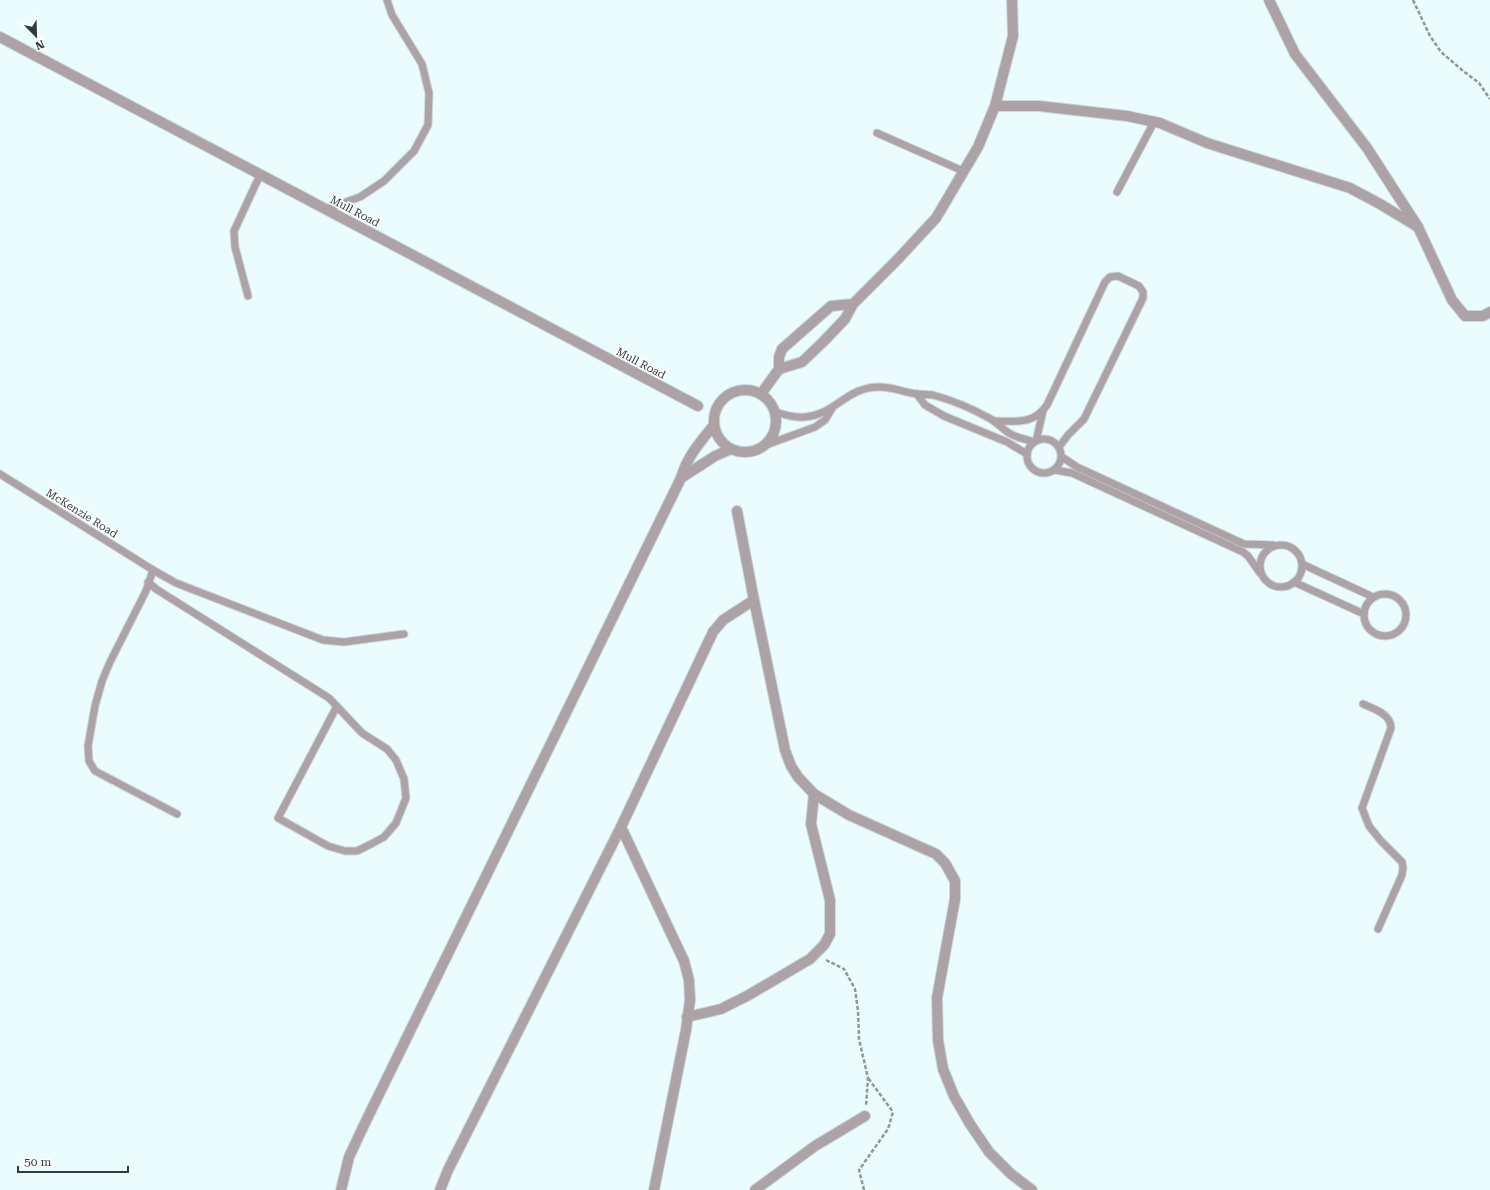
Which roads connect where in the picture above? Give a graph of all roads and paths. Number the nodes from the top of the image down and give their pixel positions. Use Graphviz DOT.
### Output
graph roads {
  1 [pos="387,0"];
  2 [pos="1012,0"];
  3 [pos="1270,0"];
  4 [pos="1413,0"];
  5 [pos="0,37"];
  6 [pos="1490,99"];
  7 [pos="995,106"];
  8 [pos="1154,122"];
  9 [pos="877,132"];
  10 [pos="963,171"];
  11 [pos="260,175"];
  12 [pos="1117,192"];
  13 [pos="326,209"];
  14 [pos="1418,227"];
  15 [pos="248,296"];
  16 [pos="853,304"];
  17 [pos="1490,312"];
  18 [pos="779,369"];
  19 [pos="761,394"];
  20 [pos="917,394"];
  21 [pos="698,406"];
  22 [pos="833,407"];
  23 [pos="1043,411"];
  24 [pos="775,412"];
  25 [pos="995,421"];
  26 [pos="714,425"];
  27 [pos="1035,442"];
  28 [pos="766,445"];
  29 [pos="1059,447"];
  30 [pos="731,449"];
  31 [pos="1027,454"];
  32 [pos="1062,457"];
  33 [pos="1054,470"];
  34 [pos="0,474"];
  35 [pos="681,478"];
  36 [pos="737,511"];
  37 [pos="1273,546"];
  38 [pos="1302,564"];
  39 [pos="153,570"];
  40 [pos="1260,573"];
  41 [pos="148,582"];
  42 [pos="1294,582"];
  43 [pos="1373,597"];
  44 [pos="754,600"];
  45 [pos="1364,614"];
  46 [pos="404,634"];
  47 [pos="1363,704"];
  48 [pos="337,706"];
  49 [pos="814,794"];
  50 [pos="177,814"];
  51 [pos="621,827"];
  52 [pos="1378,929"];
  53 [pos="815,954"];
  54 [pos="688,1017"];
  55 [pos="868,1078"];
  56 [pos="865,1116"];
  57 [pos="340,1190"];
  58 [pos="440,1190"];
  59 [pos="654,1190"];
  60 [pos="755,1190"];
  61 [pos="864,1190"];
  62 [pos="1032,1190"];
  1 -- 13 [label="lane"];
  2 -- 7 [label="street"];
  3 -- 14 [label="street"];
  4 -- 6 [label="path"];
  5 -- 11 [label="street, Mull Road"];
  7 -- 8 [label="street"];
  7 -- 10 [label="street"];
  8 -- 12 [label="lane"];
  8 -- 14 [label="street"];
  9 -- 10 [label="lane"];
  10 -- 16 [label="street"];
  11 -- 13 [label="street, Mull Road"];
  11 -- 15 [label="lane"];
  13 -- 21 [label="street, Mull Road"];
  14 -- 17 [label="street"];
  16 -- 18 [label="street"];
  16 -- 18 [label="street"];
  18 -- 19 [label="street"];
  19 -- 24 [label="street"];
  19 -- 26 [label="street"];
  20 -- 22 [label="lane"];
  20 -- 25 [label="lane"];
  20 -- 31 [label="lane"];
  22 -- 24 [label="lane"];
  22 -- 28 [label="lane"];
  23 -- 25 [label="lane"];
  23 -- 27 [label="lane"];
  23 -- 29 [label="lane"];
  24 -- 28 [label="street"];
  25 -- 27 [label="lane"];
  26 -- 30 [label="street"];
  26 -- 35 [label="street"];
  27 -- 29 [label="lane"];
  27 -- 31 [label="lane"];
  28 -- 30 [label="street"];
  29 -- 32 [label="lane"];
  30 -- 35 [label="street"];
  31 -- 33 [label="lane"];
  32 -- 33 [label="lane"];
  32 -- 37 [label="lane"];
  33 -- 40 [label="lane"];
  34 -- 39 [label="lane, McKenzie Road"];
  35 -- 57 [label="street"];
  36 -- 44 [label="street"];
  37 -- 38 [label="lane"];
  37 -- 40 [label="lane"];
  38 -- 42 [label="lane"];
  38 -- 43 [label="lane"];
  39 -- 41 [label="lane"];
  39 -- 46 [label="lane, McKenzie Road"];
  40 -- 42 [label="lane"];
  41 -- 48 [label="lane"];
  41 -- 50 [label="lane"];
  42 -- 45 [label="lane"];
  43 -- 45 [label="lane"];
  43 -- 45 [label="lane"];
  44 -- 49 [label="street"];
  44 -- 51 [label="street"];
  47 -- 52 [label="lane"];
  48 -- 48 [label="lane"];
  49 -- 53 [label="street"];
  49 -- 62 [label="street"];
  51 -- 54 [label="street"];
  51 -- 58 [label="street"];
  53 -- 54 [label="street"];
  53 -- 55 [label="path"];
  54 -- 59 [label="street"];
  55 -- 56 [label="path"];
  55 -- 61 [label="path"];
  56 -- 60 [label="street"];
}
